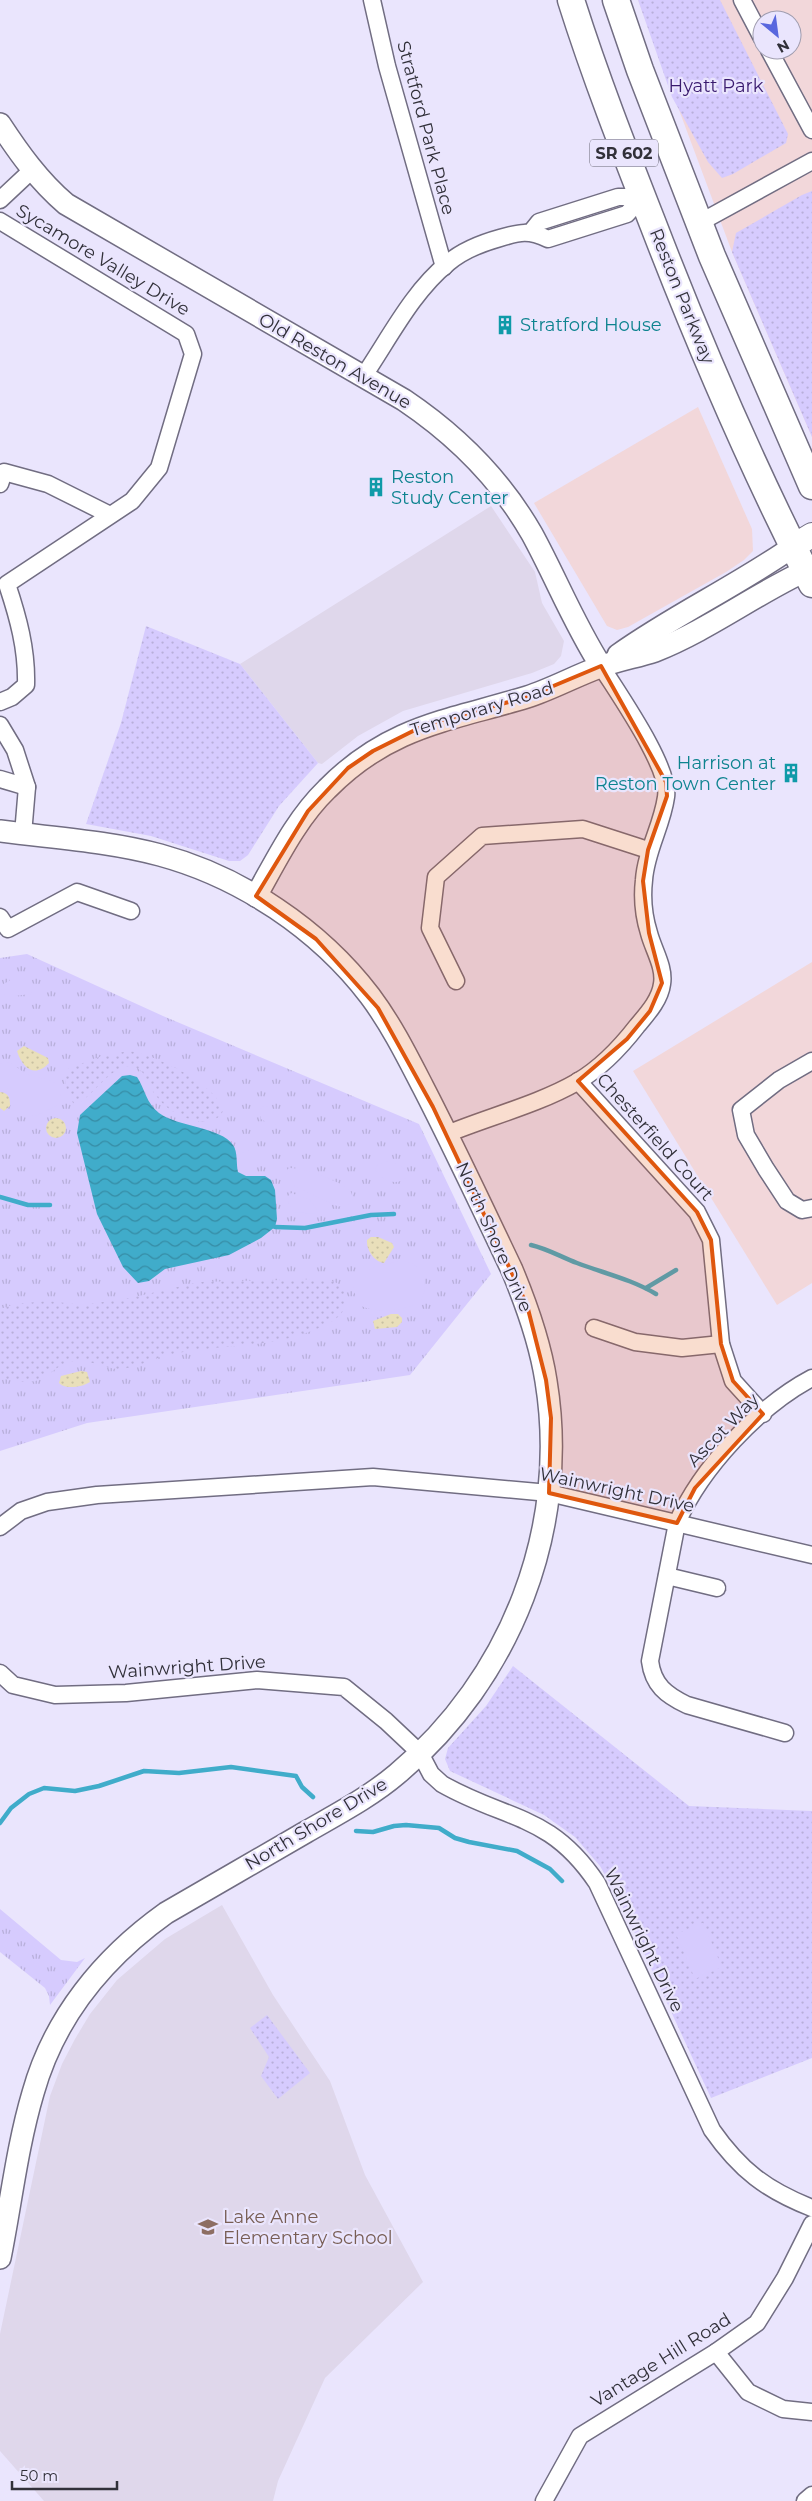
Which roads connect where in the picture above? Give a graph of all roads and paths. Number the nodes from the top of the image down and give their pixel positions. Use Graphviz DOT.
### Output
graph roads {
  1 [pos="372,0"];
  2 [pos="571,0"];
  3 [pos="616,0"];
  4 [pos="742,0"];
  5 [pos="752,19"];
  6 [pos="774,60"];
  7 [pos="0,124"];
  8 [pos="812,130"];
  9 [pos="812,161"];
  10 [pos="32,170"];
  11 [pos="642,197"];
  12 [pos="0,200"];
  13 [pos="0,221"];
  14 [pos="699,223"];
  15 [pos="444,266"];
  16 [pos="363,377"];
  17 [pos="0,484"];
  18 [pos="812,486"];
  19 [pos="110,514"];
  20 [pos="803,541"];
  21 [pos="810,574"];
  22 [pos="2,583"];
  23 [pos="601,666"];
  24 [pos="0,702"];
  25 [pos="0,725"];
  26 [pos="0,779"];
  27 [pos="27,787"];
  28 [pos="0,831"];
  29 [pos="23,834"];
  30 [pos="648,850"];
  31 [pos="256,896"];
  32 [pos="131,911"];
  33 [pos="0,917"];
  34 [pos="456,981"];
  35 [pos="812,1061"];
  36 [pos="578,1081"];
  37 [pos="447,1134"];
  38 [pos="812,1208"];
  39 [pos="594,1328"];
  40 [pos="721,1344"];
  41 [pos="812,1378"];
  42 [pos="763,1414"];
  43 [pos="549,1493"];
  44 [pos="677,1523"];
  45 [pos="0,1527"];
  46 [pos="812,1554"];
  47 [pos="667,1576"];
  48 [pos="717,1588"];
  49 [pos="0,1672"];
  50 [pos="784,1732"];
  51 [pos="420,1753"];
  52 [pos="812,2208"];
  53 [pos="812,2224"];
  54 [pos="0,2258"];
  55 [pos="716,2352"];
  56 [pos="812,2412"];
  57 [pos="812,2495"];
  58 [pos="544,2501"];
  59 [pos="805,2501"];
  1 -- 15 [label="street, Stratford Park Place"];
  2 -- 11 [label="main road, Reston Parkway / SR 602"];
  3 -- 14 [label="main road, SR 602"];
  4 -- 5 [label="street"];
  6 -- 8 [label="street"];
  7 -- 10 [label="street, Old Reston Avenue"];
  9 -- 14 [label="street"];
  10 -- 12 [label="street, Sycamore Valley Drive"];
  10 -- 16 [label="street, Old Reston Avenue"];
  11 -- 15 [label="street"];
  11 -- 20 [label="main road, Reston Parkway / SR 602"];
  13 -- 19 [label="street, Sycamore Valley Drive"];
  14 -- 18 [label="main road, SR 602"];
  15 -- 16 [label="street"];
  16 -- 23 [label="street, Old Reston Avenue"];
  17 -- 19 [label="street"];
  19 -- 22 [label="street, Sycamore Valley Drive"];
  20 -- 21 [label="main road, Reston Parkway / SR 602"];
  20 -- 23 [label="street, Temporary Road"];
  21 -- 23 [label="street, Temporary Road"];
  22 -- 24 [label="street, Sycamore Valley Drive"];
  23 -- 30 [label="street"];
  23 -- 31 [label="street, Temporary Road"];
  25 -- 27 [label="street"];
  26 -- 27 [label="street"];
  27 -- 29 [label="street"];
  28 -- 29 [label="street, North Shore Drive"];
  29 -- 31 [label="street, North Shore Drive"];
  30 -- 34 [label="street"];
  30 -- 36 [label="street"];
  31 -- 37 [label="street, North Shore Drive"];
  32 -- 33 [label="street"];
  35 -- 38 [label="street"];
  36 -- 37 [label="street"];
  36 -- 40 [label="street, Chesterfield Court"];
  37 -- 43 [label="street, North Shore Drive"];
  39 -- 40 [label="street"];
  40 -- 42 [label="street, Chesterfield Court"];
  41 -- 42 [label="street, Ascot Way"];
  42 -- 44 [label="street, Ascot Way"];
  43 -- 44 [label="street, Wainwright Drive"];
  43 -- 45 [label="street, Wainwright Drive"];
  43 -- 51 [label="street, North Shore Drive"];
  44 -- 46 [label="street, Wainwright Drive"];
  44 -- 47 [label="street, Ascot Way"];
  47 -- 48 [label="street"];
  47 -- 50 [label="street, Ascot Way"];
  49 -- 51 [label="street, Wainwright Drive"];
  51 -- 52 [label="street, Wainwright Drive"];
  51 -- 54 [label="street, North Shore Drive"];
  53 -- 55 [label="street, Vantage Hill Road"];
  55 -- 56 [label="street"];
  55 -- 58 [label="street, Vantage Hill Road"];
  57 -- 59 [label="street"];
}
